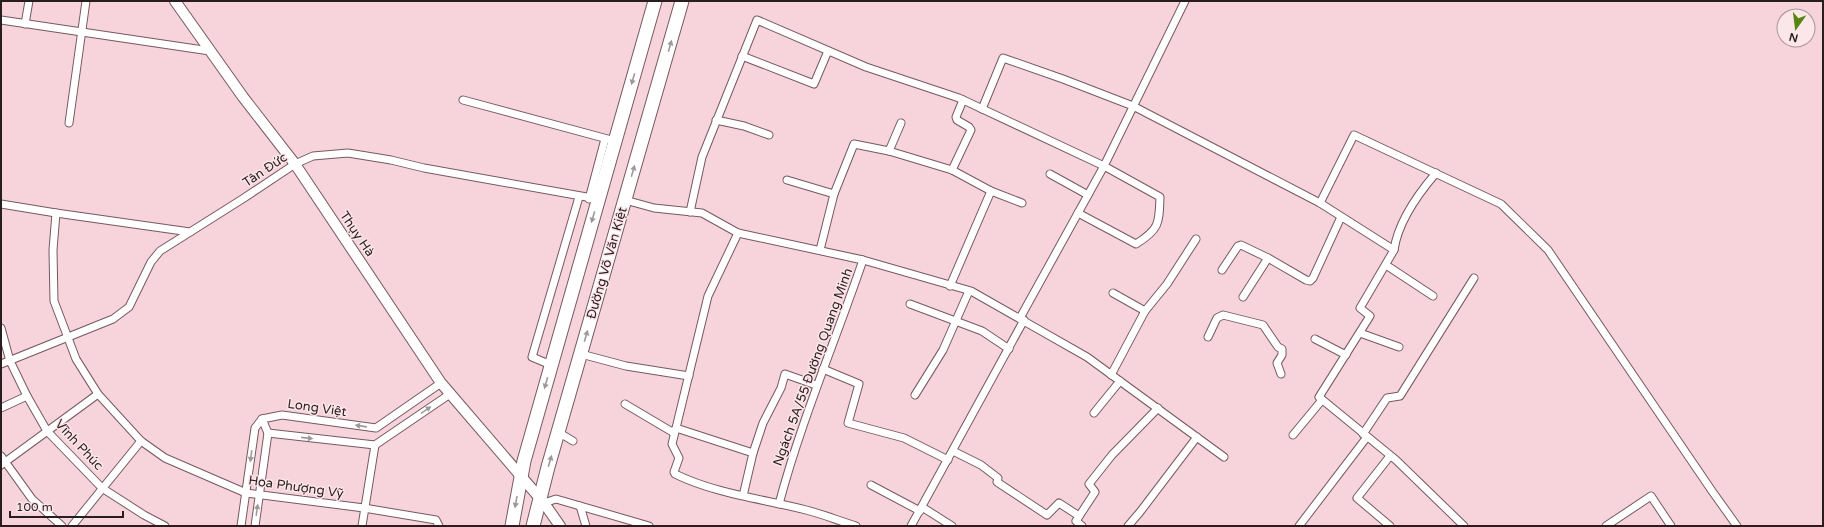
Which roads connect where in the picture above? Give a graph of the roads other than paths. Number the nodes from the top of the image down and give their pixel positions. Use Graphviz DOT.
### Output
graph roads {
  1 [pos="29,1"];
  2 [pos="86,1"];
  3 [pos="175,1"];
  4 [pos="655,1"];
  5 [pos="682,1"];
  6 [pos="1185,1"];
  7 [pos="1,20"];
  8 [pos="26,24"];
  9 [pos="82,32"];
  10 [pos="210,51"];
  11 [pos="828,51"];
  12 [pos="742,56"];
  13 [pos="463,100"];
  14 [pos="963,100"];
  15 [pos="1134,106"];
  16 [pos="982,109"];
  17 [pos="716,120"];
  18 [pos="69,123"];
  19 [pos="901,123"];
  20 [pos="769,135"];
  21 [pos="610,140"];
  22 [pos="889,151"];
  23 [pos="295,164"];
  24 [pos="1104,166"];
  25 [pos="952,170"];
  26 [pos="1436,173"];
  27 [pos="1050,174"];
  28 [pos="787,180"];
  29 [pos="991,191"];
  30 [pos="834,194"];
  31 [pos="1088,195"];
  32 [pos="579,197"];
  33 [pos="593,199"];
  34 [pos="625,200"];
  35 [pos="1022,203"];
  36 [pos="1320,203"];
  37 [pos="1,204"];
  38 [pos="690,212"];
  39 [pos="56,213"];
  40 [pos="1078,213"];
  41 [pos="1340,217"];
  42 [pos="190,232"];
  43 [pos="738,233"];
  44 [pos="1196,239"];
  45 [pos="820,250"];
  46 [pos="1394,250"];
  47 [pos="1268,258"];
  48 [pos="863,260"];
  49 [pos="1386,265"];
  50 [pos="1222,270"];
  51 [pos="1474,278"];
  52 [pos="950,286"];
  53 [pos="969,291"];
  54 [pos="1113,293"];
  55 [pos="1433,296"];
  56 [pos="1243,297"];
  57 [pos="910,304"];
  58 [pos="1144,311"];
  59 [pos="1022,319"];
  60 [pos="957,321"];
  61 [pos="1,328"];
  62 [pos="1360,333"];
  63 [pos="1208,337"];
  64 [pos="68,338"];
  65 [pos="1315,339"];
  66 [pos="1399,347"];
  67 [pos="1009,349"];
  68 [pos="581,354"];
  69 [pos="1346,355"];
  70 [pos="10,361"];
  71 [pos="1,364"];
  72 [pos="551,365"];
  73 [pos="823,369"];
  74 [pos="1281,374"];
  75 [pos="1111,375"];
  76 [pos="689,376"];
  77 [pos="1120,381"];
  78 [pos="441,383"];
  79 [pos="816,386"];
  80 [pos="98,394"];
  81 [pos="450,394"];
  82 [pos="915,394"];
  83 [pos="27,396"];
  84 [pos="1322,400"];
  85 [pos="625,404"];
  86 [pos="1,408"];
  87 [pos="1158,408"];
  88 [pos="1094,413"];
  89 [pos="262,419"];
  90 [pos="47,431"];
  91 [pos="675,431"];
  92 [pos="558,432"];
  93 [pos="268,433"];
  94 [pos="1293,435"];
  95 [pos="1365,436"];
  96 [pos="1198,437"];
  97 [pos="141,441"];
  98 [pos="573,441"];
  99 [pos="375,445"];
  100 [pos="953,451"];
  101 [pos="753,453"];
  102 [pos="1390,456"];
  103 [pos="1224,457"];
  104 [pos="948,460"];
  105 [pos="2,461"];
  106 [pos="521,478"];
  107 [pos="871,485"];
  108 [pos="102,488"];
  109 [pos="246,493"];
  110 [pos="259,495"];
  111 [pos="743,496"];
  112 [pos="542,501"];
  113 [pos="779,504"];
  114 [pos="580,506"];
  115 [pos="364,508"];
  116 [pos="921,509"];
  117 [pos="1079,516"];
  118 [pos="1080,525"];
  119 [pos="1608,525"];
  120 [pos="62,526"];
  121 [pos="72,526"];
  122 [pos="165,526"];
  123 [pos="241,526"];
  124 [pos="254,526"];
  125 [pos="362,526"];
  126 [pos="439,526"];
  127 [pos="512,526"];
  128 [pos="533,526"];
  129 [pos="560,526"];
  130 [pos="586,526"];
  131 [pos="649,526"];
  132 [pos="856,526"];
  133 [pos="911,526"];
  134 [pos="952,526"];
  135 [pos="1128,526"];
  136 [pos="1299,526"];
  137 [pos="1390,526"];
  138 [pos="1464,526"];
  139 [pos="1671,526"];
  140 [pos="1737,526"];
  1 -- 8 [label="street"];
  2 -- 9 [label="street"];
  3 -- 10 [label="street, Thụy Hà"];
  4 -- 21 [label="highway, Đường Võ Văn Kiệt, one-way"];
  34 -- 5 [label="highway, Đường Võ Văn Kiệt, one-way"];
  6 -- 15 [label="street"];
  7 -- 8 [label="street"];
  8 -- 9 [label="street"];
  9 -- 10 [label="street"];
  9 -- 18 [label="street"];
  10 -- 23 [label="street, Thụy Hà"];
  11 -- 12 [label="street"];
  11 -- 12 [label="street"];
  11 -- 14 [label="street"];
  12 -- 17 [label="street"];
  13 -- 21 [label="street"];
  14 -- 16 [label="street"];
  14 -- 25 [label="street"];
  15 -- 16 [label="street"];
  15 -- 24 [label="street"];
  15 -- 36 [label="street"];
  16 -- 24 [label="street"];
  17 -- 20 [label="street"];
  17 -- 38 [label="street"];
  19 -- 22 [label="street"];
  21 -- 33 [label="highway, Đường Võ Văn Kiệt"];
  22 -- 25 [label="street"];
  22 -- 30 [label="street"];
  23 -- 32 [label="street, Tân Đức"];
  23 -- 42 [label="street, Tân Đức"];
  23 -- 78 [label="street, Thụy Hà"];
  24 -- 31 [label="street"];
  24 -- 40 [label="street"];
  25 -- 29 [label="street"];
  26 -- 36 [label="street"];
  26 -- 46 [label="street"];
  26 -- 140 [label="street"];
  27 -- 31 [label="street"];
  28 -- 30 [label="street"];
  29 -- 35 [label="street"];
  29 -- 52 [label="street"];
  30 -- 45 [label="street"];
  31 -- 40 [label="street"];
  32 -- 33 [label="street, Tân Đức"];
  32 -- 72 [label="street"];
  33 -- 72 [label="highway, Đường Võ Văn Kiệt, one-way"];
  34 -- 38 [label="street"];
  68 -- 34 [label="highway, Đường Võ Văn Kiệt, one-way"];
  36 -- 41 [label="street"];
  37 -- 39 [label="street"];
  38 -- 43 [label="street"];
  39 -- 42 [label="street"];
  39 -- 64 [label="street, Hoa Phượng Vỹ"];
  40 -- 59 [label="street"];
  41 -- 46 [label="street"];
  41 -- 47 [label="street"];
  42 -- 64 [label="street, Tân Đức"];
  43 -- 45 [label="street"];
  43 -- 76 [label="street"];
  44 -- 58 [label="street"];
  45 -- 48 [label="street"];
  46 -- 49 [label="street"];
  47 -- 50 [label="street"];
  47 -- 56 [label="street"];
  48 -- 52 [label="street"];
  48 -- 73 [label="street, Ngách 5A/55 Đường Quang Minh"];
  49 -- 55 [label="street"];
  49 -- 62 [label="street"];
  51 -- 95 [label="street"];
  52 -- 53 [label="street"];
  53 -- 59 [label="street"];
  53 -- 60 [label="street"];
  54 -- 58 [label="street"];
  57 -- 60 [label="street"];
  58 -- 75 [label="street"];
  59 -- 67 [label="street"];
  59 -- 75 [label="street"];
  60 -- 67 [label="street"];
  60 -- 82 [label="street"];
  61 -- 70 [label="street, Vĩnh Phúc"];
  62 -- 66 [label="street"];
  62 -- 69 [label="street"];
  63 -- 74 [label="street"];
  64 -- 70 [label="street, Tân Đức"];
  64 -- 80 [label="street, Hoa Phượng Vỹ"];
  65 -- 69 [label="street"];
  67 -- 100 [label="street"];
  68 -- 76 [label="street"];
  68 -- 92 [label="highway, Đường Võ Văn Kiệt"];
  69 -- 84 [label="street"];
  70 -- 71 [label="street, Tân Đức"];
  70 -- 83 [label="street, Vĩnh Phúc"];
  72 -- 106 [label="highway, Đường Võ Văn Kiệt, one-way"];
  73 -- 79 [label="street, Ngách 5A/55 Đường Quang Minh"];
  73 -- 104 [label="street"];
  75 -- 77 [label="street"];
  76 -- 91 [label="street"];
  77 -- 87 [label="street"];
  77 -- 88 [label="street"];
  78 -- 81 [label="street, Thụy Hà"];
  78 -- 89 [label="street, Long Việt, one-way"];
  79 -- 101 [label="street"];
  79 -- 113 [label="street, Ngách 5A/55 Đường Quang Minh"];
  80 -- 90 [label="street"];
  80 -- 97 [label="street, Hoa Phượng Vỹ"];
  99 -- 81 [label="street, one-way"];
  81 -- 106 [label="street, Thụy Hà"];
  83 -- 86 [label="street"];
  83 -- 90 [label="street, Vĩnh Phúc"];
  84 -- 94 [label="street"];
  84 -- 95 [label="street"];
  85 -- 91 [label="street"];
  87 -- 96 [label="street"];
  87 -- 117 [label="street"];
  89 -- 93 [label="street"];
  89 -- 109 [label="street, one-way"];
  90 -- 105 [label="street"];
  90 -- 108 [label="street, Vĩnh Phúc"];
  91 -- 101 [label="street"];
  91 -- 111 [label="street"];
  92 -- 98 [label="street"];
  112 -- 92 [label="highway, Đường Võ Văn Kiệt, one-way"];
  93 -- 99 [label="street, one-way"];
  93 -- 110 [label="street"];
  95 -- 102 [label="street"];
  95 -- 136 [label="street"];
  96 -- 103 [label="street"];
  96 -- 135 [label="street"];
  97 -- 108 [label="street"];
  97 -- 109 [label="street, Hoa Phượng Vỹ"];
  99 -- 115 [label="street"];
  100 -- 104 [label="street"];
  100 -- 117 [label="street"];
  101 -- 111 [label="street"];
  102 -- 137 [label="street"];
  102 -- 138 [label="street"];
  104 -- 116 [label="street"];
  105 -- 120 [label="street"];
  106 -- 112 [label="street, Thụy Hà"];
  106 -- 127 [label="highway, Đường Võ Văn Kiệt, one-way"];
  107 -- 116 [label="street"];
  108 -- 121 [label="street"];
  108 -- 122 [label="street, Vĩnh Phúc"];
  109 -- 110 [label="street, Hoa Phượng Vỹ"];
  109 -- 123 [label="street"];
  110 -- 115 [label="street, Hoa Phượng Vỹ"];
  124 -- 110 [label="street, one-way"];
  111 -- 113 [label="street"];
  112 -- 114 [label="street"];
  112 -- 128 [label="highway, Đường Võ Văn Kiệt"];
  112 -- 129 [label="street, Thụy Hà"];
  113 -- 132 [label="street"];
  114 -- 130 [label="street"];
  114 -- 131 [label="street"];
  115 -- 125 [label="street"];
  115 -- 126 [label="street, Hoa Phượng Vỹ"];
  116 -- 133 [label="street"];
  116 -- 134 [label="street"];
  117 -- 118 [label="street"];
  119 -- 139 [label="street"];
}
